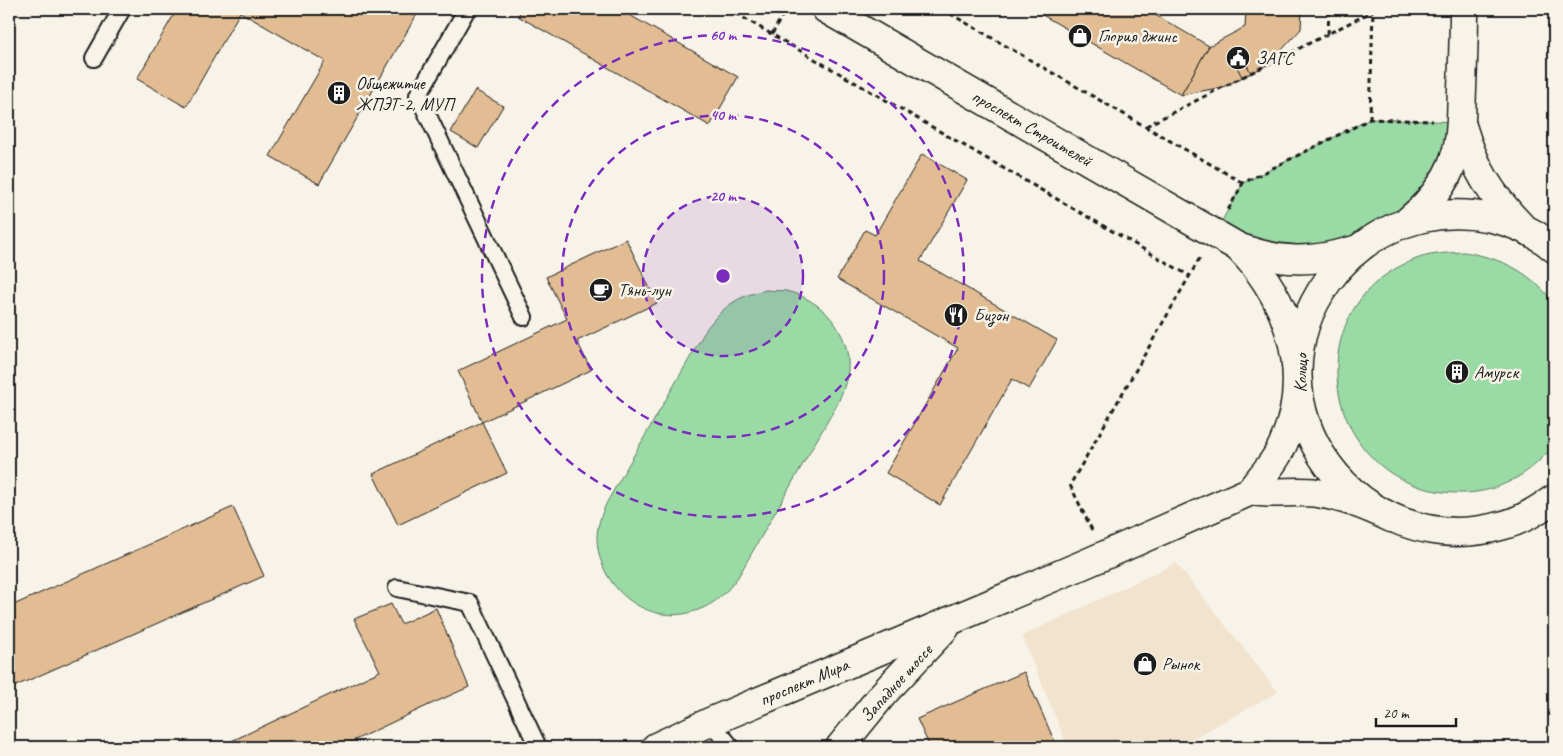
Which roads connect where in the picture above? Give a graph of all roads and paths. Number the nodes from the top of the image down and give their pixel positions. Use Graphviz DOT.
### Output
graph roads {
  1 [pos="122,9"];
  2 [pos="467,9"];
  3 [pos="728,9"];
  4 [pos="786,9"];
  5 [pos="942,9"];
  6 [pos="1329,9"];
  7 [pos="1464,9"];
  8 [pos="1373,10"];
  9 [pos="836,11"];
  10 [pos="772,34"];
  11 [pos="1328,34"];
  12 [pos="94,58"];
  13 [pos="1370,119"];
  14 [pos="1461,122"];
  15 [pos="1146,126"];
  16 [pos="1408,221"];
  17 [pos="1523,228"];
  18 [pos="1238,247"];
  19 [pos="1554,248"];
  20 [pos="1357,249"];
  21 [pos="524,317"];
  22 [pos="1298,378"];
  23 [pos="1070,485"];
  24 [pos="1251,491"];
  25 [pos="1554,499"];
  26 [pos="1391,518"];
  27 [pos="397,588"];
  28 [pos="953,620"];
  29 [pos="710,722"];
  30 [pos="538,747"];
  31 [pos="656,747"];
  32 [pos="731,747"];
  33 [pos="840,747"];
  1 -- 12 [label="lane"];
  2 -- 21 [label="lane"];
  3 -- 10 [label="path"];
  4 -- 10 [label="path"];
  5 -- 15 [label="path"];
  6 -- 11 [label="path"];
  7 -- 14 [label="main road"];
  8 -- 11 [label="path"];
  8 -- 13 [label="path"];
  9 -- 18 [label="main road, проспект Строителей"];
  10 -- 23 [label="path"];
  11 -- 15 [label="path"];
  13 -- 14 [label="path"];
  13 -- 15 [label="path"];
  14 -- 16 [label="main road"];
  14 -- 17 [label="main road"];
  16 -- 17 [label="main road, Кольцо"];
  16 -- 20 [label="main road, Кольцо"];
  17 -- 19 [label="main road, Кольцо"];
  18 -- 20 [label="main road"];
  18 -- 22 [label="main road"];
  20 -- 22 [label="main road, Кольцо"];
  22 -- 24 [label="main road"];
  22 -- 26 [label="main road, Кольцо"];
  24 -- 26 [label="main road"];
  24 -- 28 [label="main road, проспект Мира"];
  25 -- 26 [label="main road, Кольцо"];
  27 -- 30 [label="lane"];
  28 -- 29 [label="main road, проспект Мира"];
  28 -- 33 [label="main road, Западное шоссе"];
  29 -- 31 [label="main road, проспект Мира"];
  29 -- 32 [label="lane"];
}
